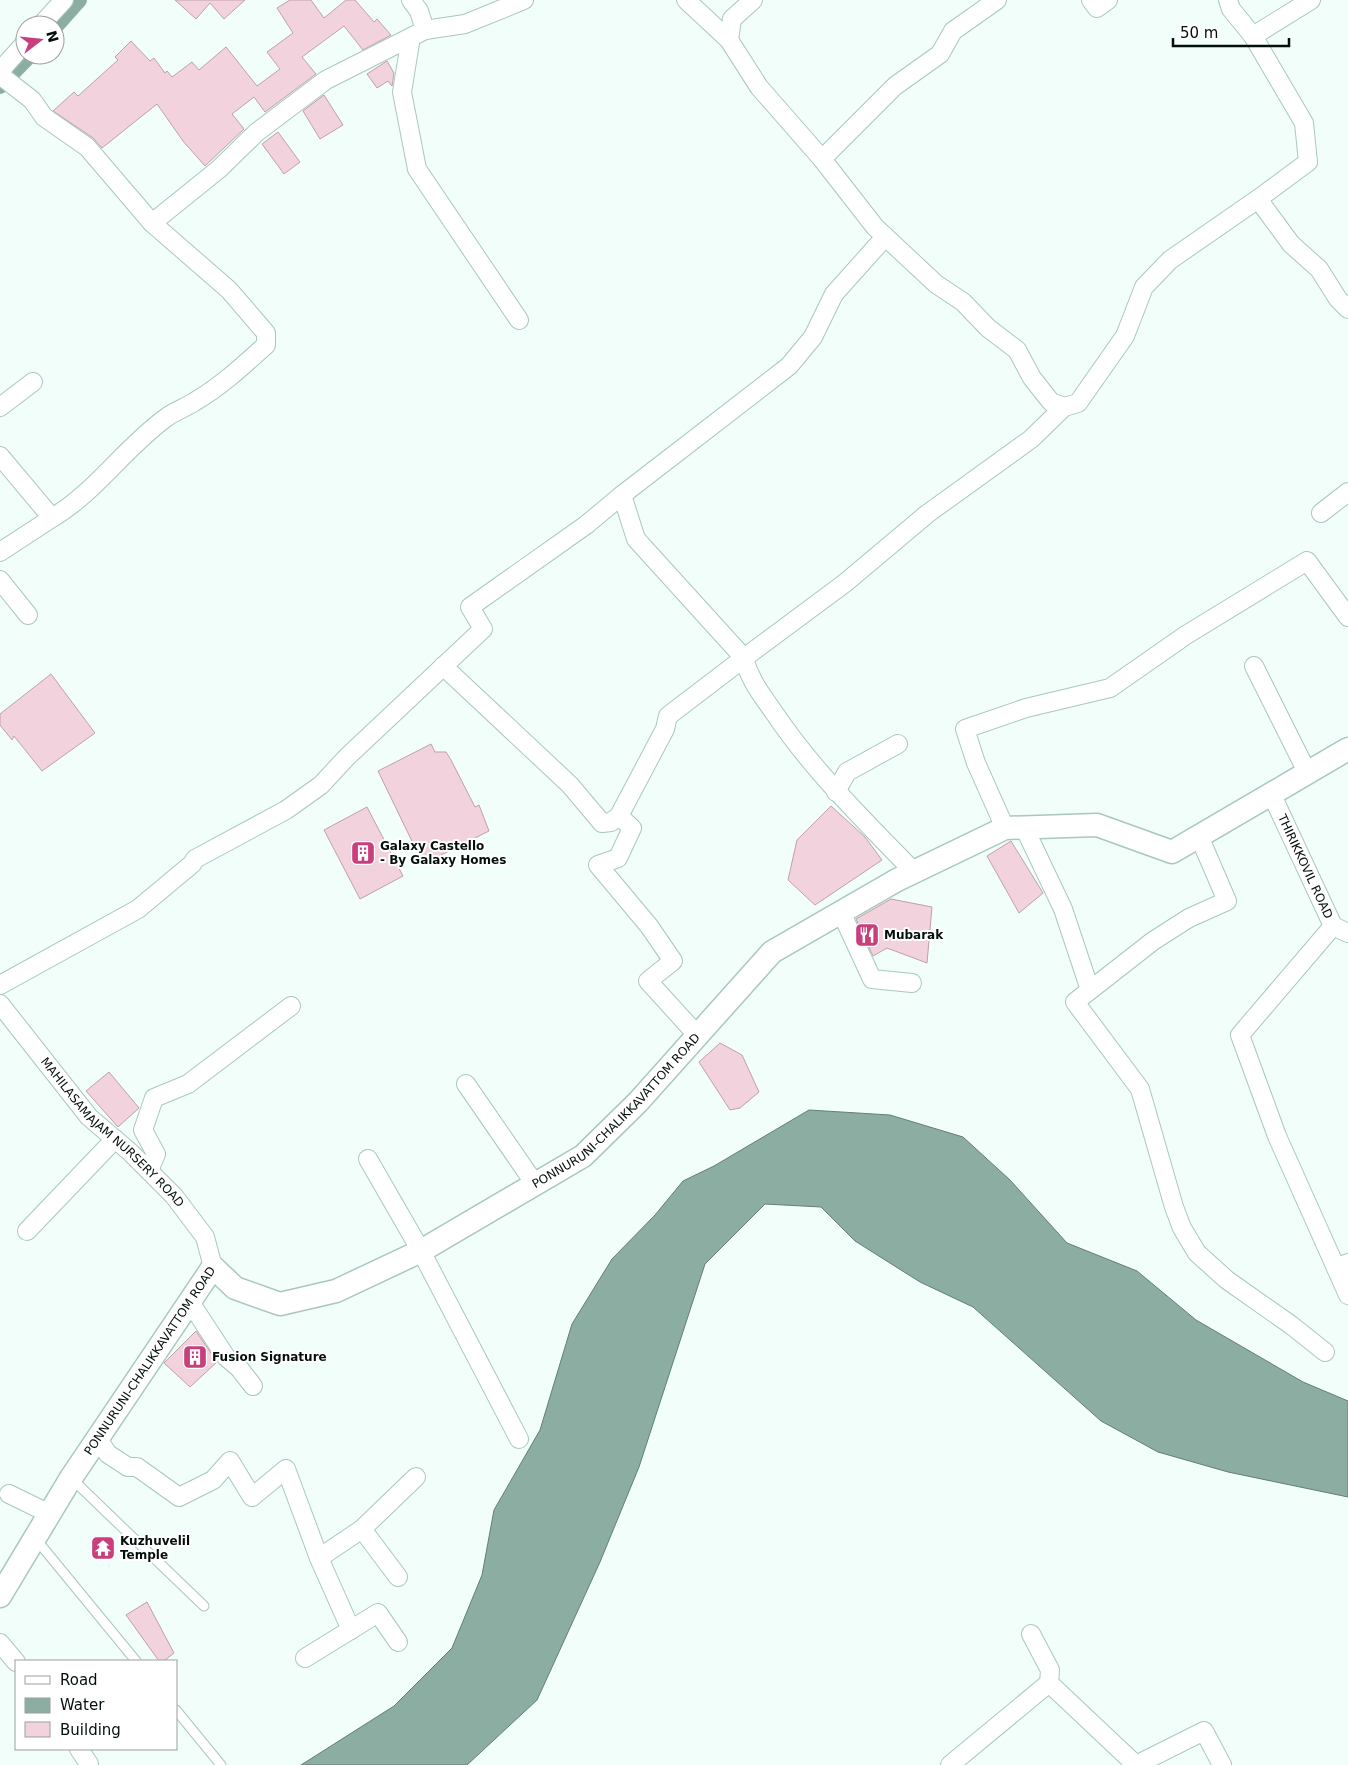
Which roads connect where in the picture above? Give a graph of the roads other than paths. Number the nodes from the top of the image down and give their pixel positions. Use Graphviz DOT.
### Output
graph roads {
  1 [pos="64,0"];
  2 [pos="411,0"];
  3 [pos="524,0"];
  4 [pos="686,0"];
  5 [pos="753,0"];
  6 [pos="996,0"];
  7 [pos="1091,0"];
  8 [pos="1108,0"];
  9 [pos="1228,0"];
  10 [pos="1311,0"];
  11 [pos="50,15"];
  12 [pos="418,33"];
  13 [pos="1253,36"];
  14 [pos="729,40"];
  15 [pos="15,54"];
  16 [pos="0,71"];
  17 [pos="0,76"];
  18 [pos="822,159"];
  19 [pos="1258,199"];
  20 [pos="152,223"];
  21 [pos="885,237"];
  22 [pos="1348,308"];
  23 [pos="519,320"];
  24 [pos="33,382"];
  25 [pos="0,407"];
  26 [pos="1064,407"];
  27 [pos="0,456"];
  28 [pos="1348,492"];
  29 [pos="622,495"];
  30 [pos="1321,513"];
  31 [pos="52,518"];
  32 [pos="0,552"];
  33 [pos="0,580"];
  34 [pos="28,615"];
  35 [pos="1348,617"];
  36 [pos="744,658"];
  37 [pos="444,666"];
  38 [pos="1254,666"];
  39 [pos="898,744"];
  40 [pos="1348,749"];
  41 [pos="1307,772"];
  42 [pos="836,792"];
  43 [pos="1271,793"];
  44 [pos="619,816"];
  45 [pos="1015,827"];
  46 [pos="1199,836"];
  47 [pos="914,872"];
  48 [pos="841,912"];
  49 [pos="1340,930"];
  50 [pos="912,983"];
  51 [pos="0,985"];
  52 [pos="1090,990"];
  53 [pos="0,1004"];
  54 [pos="291,1006"];
  55 [pos="698,1036"];
  56 [pos="466,1084"];
  57 [pos="115,1139"];
  58 [pos="368,1159"];
  59 [pos="149,1171"];
  60 [pos="535,1184"];
  61 [pos="27,1231"];
  62 [pos="421,1251"];
  63 [pos="1342,1265"];
  64 [pos="213,1267"];
  65 [pos="1348,1295"];
  66 [pos="190,1302"];
  67 [pos="1325,1352"];
  68 [pos="253,1386"];
  69 [pos="98,1439"];
  70 [pos="519,1439"];
  71 [pos="71,1478"];
  72 [pos="416,1478"];
  73 [pos="9,1494"];
  74 [pos="50,1514"];
  75 [pos="362,1529"];
  76 [pos="35,1538"];
  77 [pos="319,1558"];
  78 [pos="398,1577"];
  79 [pos="0,1596"];
  80 [pos="204,1606"];
  81 [pos="351,1630"];
  82 [pos="1031,1634"];
  83 [pos="398,1642"];
  84 [pos="0,1644"];
  85 [pos="306,1658"];
  86 [pos="135,1660"];
  87 [pos="15,1661"];
  88 [pos="1049,1683"];
  89 [pos="178,1712"];
  90 [pos="80,1750"];
  91 [pos="89,1764"];
  92 [pos="221,1765"];
  93 [pos="950,1765"];
  94 [pos="1222,1765"];
  1 -- 11 [label="street"];
  2 -- 12 [label="street"];
  3 -- 12 [label="street"];
  4 -- 14 [label="street"];
  5 -- 14 [label="street"];
  6 -- 18 [label="street"];
  7 -- 8 [label="street"];
  9 -- 13 [label="street"];
  10 -- 13 [label="street"];
  12 -- 20 [label="street"];
  12 -- 23 [label="street"];
  13 -- 19 [label="street"];
  14 -- 18 [label="street"];
  15 -- 16 [label="street"];
  17 -- 20 [label="street"];
  18 -- 21 [label="street"];
  19 -- 22 [label="street"];
  19 -- 26 [label="street"];
  20 -- 31 [label="street"];
  21 -- 26 [label="street"];
  21 -- 29 [label="street"];
  24 -- 25 [label="street"];
  26 -- 36 [label="street"];
  27 -- 31 [label="street"];
  28 -- 30 [label="street"];
  29 -- 36 [label="street"];
  29 -- 37 [label="street"];
  31 -- 32 [label="street"];
  33 -- 34 [label="street"];
  35 -- 45 [label="street"];
  36 -- 42 [label="street"];
  36 -- 44 [label="street"];
  37 -- 44 [label="street"];
  37 -- 51 [label="street"];
  38 -- 41 [label="street"];
  39 -- 42 [label="street"];
  40 -- 41 [label="street, PONNURUNI-CHALIKKAVATTOM ROAD"];
  41 -- 43 [label="street, PONNURUNI-CHALIKKAVATTOM ROAD"];
  42 -- 47 [label="street"];
  43 -- 46 [label="street, PONNURUNI-CHALIKKAVATTOM ROAD"];
  43 -- 49 [label="street, THIRIKKOVIL ROAD"];
  44 -- 55 [label="street"];
  45 -- 46 [label="street, PONNURUNI-CHALIKKAVATTOM ROAD"];
  45 -- 47 [label="street, PONNURUNI-CHALIKKAVATTOM ROAD"];
  45 -- 52 [label="street"];
  46 -- 52 [label="street"];
  47 -- 48 [label="street, PONNURUNI-CHALIKKAVATTOM ROAD"];
  48 -- 50 [label="street"];
  48 -- 55 [label="street, PONNURUNI-CHALIKKAVATTOM ROAD"];
  49 -- 63 [label="street"];
  52 -- 67 [label="street"];
  53 -- 57 [label="street, MAHILASAMAJAM NURSERY ROAD"];
  54 -- 59 [label="street"];
  55 -- 60 [label="street, PONNURUNI-CHALIKKAVATTOM ROAD"];
  56 -- 60 [label="street"];
  57 -- 59 [label="street, MAHILASAMAJAM NURSERY ROAD"];
  57 -- 61 [label="street"];
  58 -- 62 [label="street"];
  59 -- 64 [label="street, MAHILASAMAJAM NURSERY ROAD"];
  60 -- 62 [label="street, PONNURUNI-CHALIKKAVATTOM ROAD"];
  62 -- 64 [label="street, PONNURUNI-CHALIKKAVATTOM ROAD"];
  62 -- 70 [label="street"];
  63 -- 65 [label="street"];
  64 -- 66 [label="street, PONNURUNI-CHALIKKAVATTOM ROAD"];
  66 -- 68 [label="street"];
  66 -- 69 [label="street, PONNURUNI-CHALIKKAVATTOM ROAD"];
  69 -- 71 [label="street, PONNURUNI-CHALIKKAVATTOM ROAD"];
  69 -- 77 [label="street"];
  71 -- 74 [label="street, PONNURUNI-CHALIKKAVATTOM ROAD"];
  71 -- 80 [label="lane"];
  72 -- 75 [label="street"];
  73 -- 74 [label="street"];
  74 -- 76 [label="street, PONNURUNI-CHALIKKAVATTOM ROAD"];
  75 -- 77 [label="street"];
  75 -- 78 [label="street"];
  76 -- 79 [label="street, PONNURUNI-CHALIKKAVATTOM ROAD"];
  76 -- 86 [label="lane"];
  77 -- 81 [label="street"];
  81 -- 83 [label="street"];
  81 -- 85 [label="street"];
  82 -- 88 [label="street"];
  84 -- 87 [label="street"];
  88 -- 93 [label="street"];
  88 -- 94 [label="street"];
  89 -- 92 [label="lane"];
  90 -- 91 [label="street"];
}
